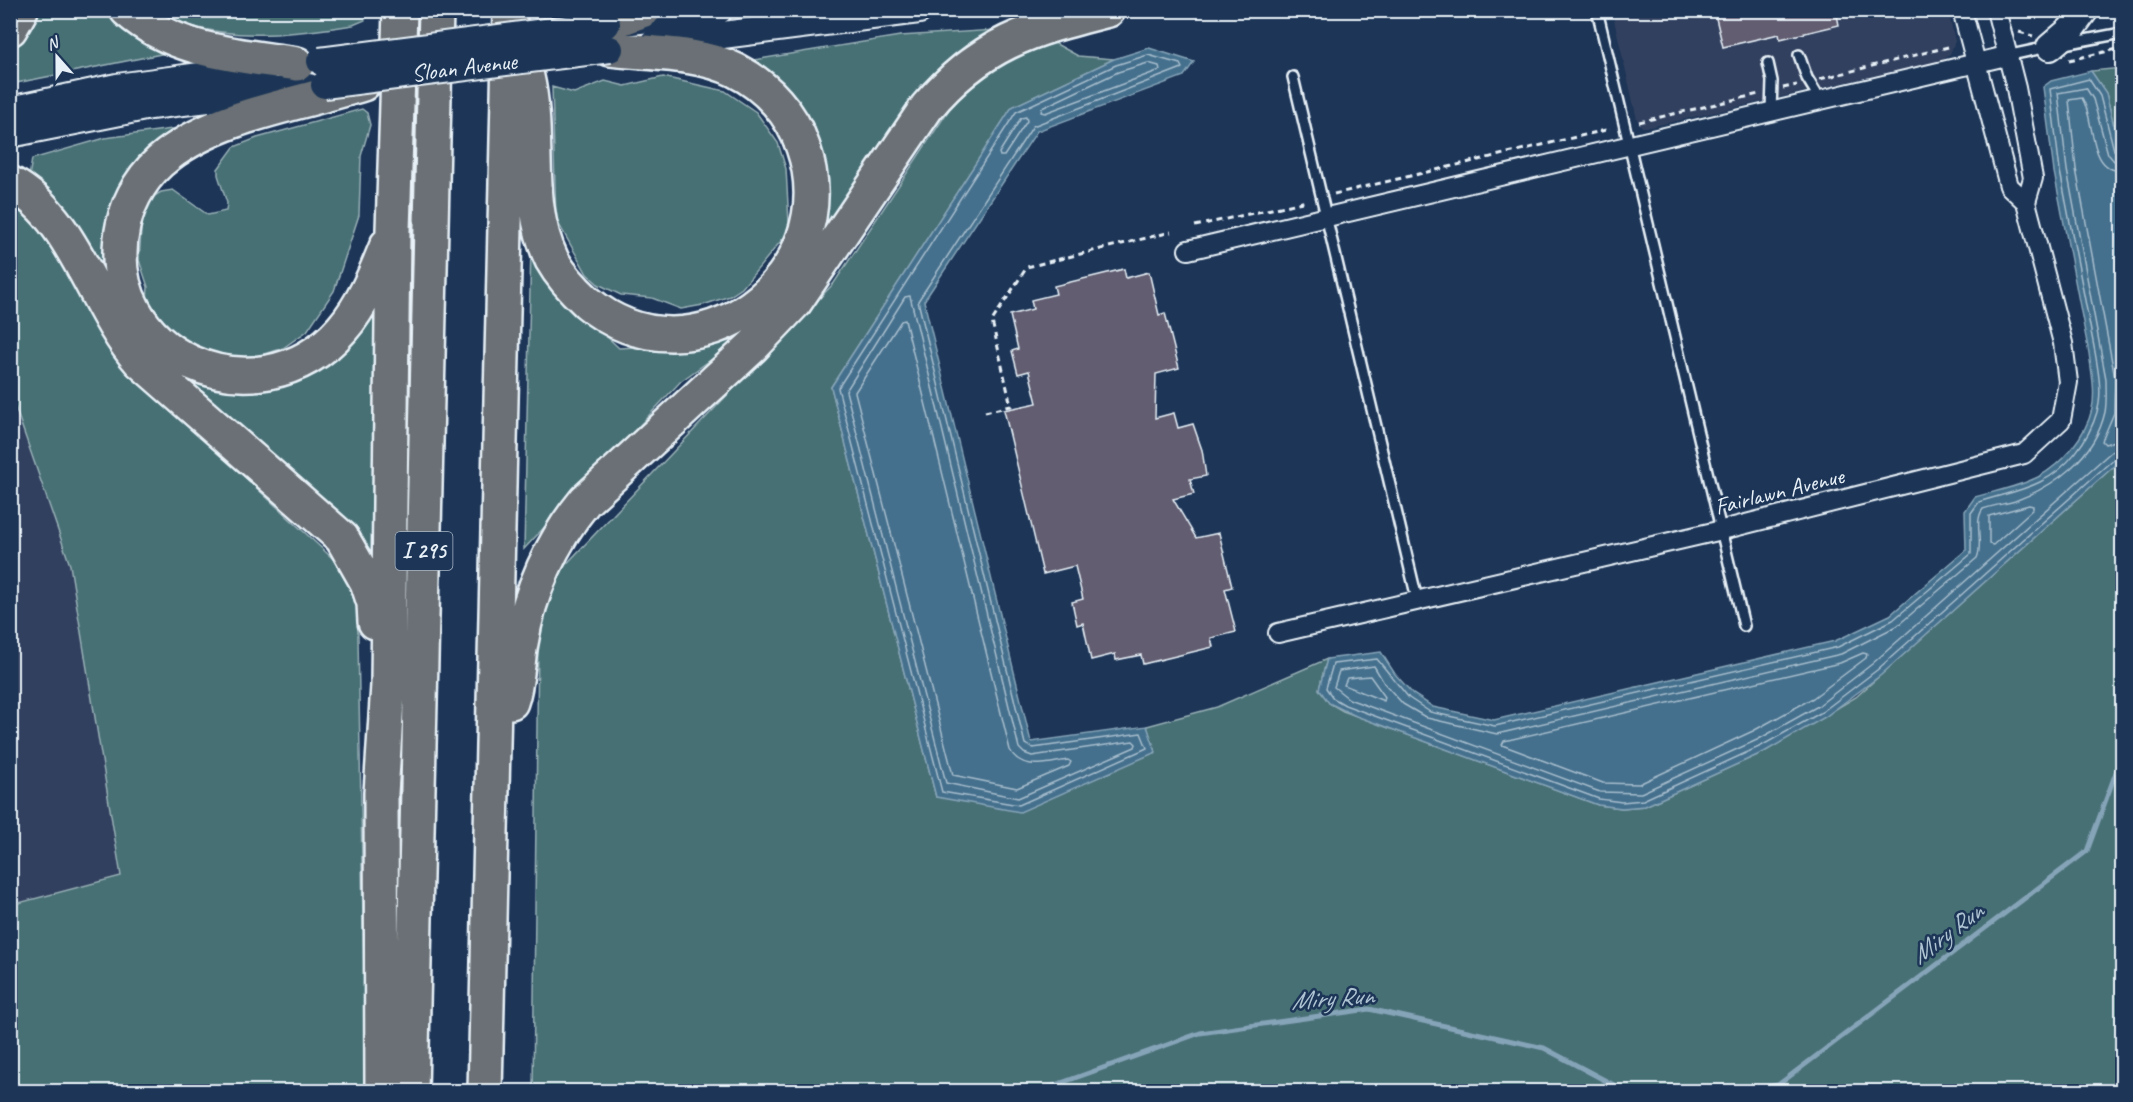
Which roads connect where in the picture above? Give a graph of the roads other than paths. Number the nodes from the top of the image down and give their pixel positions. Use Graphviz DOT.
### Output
graph roads {
  1 [pos="21,10"];
  2 [pos="127,10"];
  3 [pos="400,10"];
  4 [pos="436,10"];
  5 [pos="511,10"];
  6 [pos="644,10"];
  7 [pos="719,10"];
  8 [pos="919,10"];
  9 [pos="1108,10"];
  10 [pos="1597,10"];
  11 [pos="1962,10"];
  12 [pos="1996,10"];
  13 [pos="2085,10"];
  14 [pos="10,29"];
  15 [pos="2122,33"];
  16 [pos="609,37"];
  17 [pos="2050,48"];
  18 [pos="1799,55"];
  19 [pos="2006,56"];
  20 [pos="1768,63"];
  21 [pos="1976,64"];
  22 [pos="316,76"];
  23 [pos="384,77"];
  24 [pos="1293,77"];
  25 [pos="1821,101"];
  26 [pos="10,110"];
  27 [pos="1771,111"];
  28 [pos="10,134"];
  29 [pos="1630,146"];
  30 [pos="10,183"];
  31 [pos="2026,202"];
  32 [pos="1327,219"];
  33 [pos="393,230"];
  34 [pos="1188,250"];
  35 [pos="1722,530"];
  36 [pos="1418,603"];
  37 [pos="1744,626"];
  38 [pos="1278,633"];
  39 [pos="494,746"];
  40 [pos="382,749"];
  41 [pos="382,1092"];
  42 [pos="411,1092"];
  43 [pos="485,1092"];
  1 -- 14 [label="highway"];
  2 -- 22 [label="highway"];
  3 -- 33 [label="highway"];
  4 -- 42 [label="highway, I 295"];
  5 -- 16 [label="highway"];
  5 -- 39 [label="highway"];
  6 -- 16 [label="highway"];
  7 -- 16 [label="main road, Sloan Avenue"];
  8 -- 16 [label="main road, Sloan Avenue"];
  9 -- 39 [label="highway"];
  10 -- 29 [label="lane"];
  11 -- 21 [label="street, Fairlawn Avenue"];
  12 -- 19 [label="street, Fairlawn Avenue"];
  13 -- 17 [label="main road"];
  15 -- 17 [label="lane"];
  16 -- 22 [label="main road, Sloan Avenue, bridge"];
  16 -- 23 [label="main road, Sloan Avenue, bridge"];
  17 -- 19 [label="lane"];
  18 -- 25 [label="lane"];
  19 -- 21 [label="street"];
  19 -- 31 [label="street, Fairlawn Avenue"];
  20 -- 27 [label="lane"];
  21 -- 25 [label="street"];
  21 -- 31 [label="street, Fairlawn Avenue"];
  22 -- 23 [label="highway, bridge"];
  22 -- 26 [label="main road, Sloan Avenue"];
  22 -- 28 [label="main road, Sloan Avenue"];
  22 -- 33 [label="highway"];
  24 -- 32 [label="lane"];
  25 -- 27 [label="street"];
  27 -- 29 [label="street"];
  29 -- 32 [label="street"];
  29 -- 35 [label="lane"];
  30 -- 40 [label="highway"];
  31 -- 35 [label="street, Fairlawn Avenue"];
  32 -- 34 [label="street"];
  32 -- 36 [label="lane"];
  33 -- 40 [label="highway"];
  35 -- 36 [label="street, Fairlawn Avenue"];
  35 -- 37 [label="lane"];
  36 -- 38 [label="street, Fairlawn Avenue"];
  39 -- 43 [label="highway"];
  40 -- 41 [label="highway"];
}
